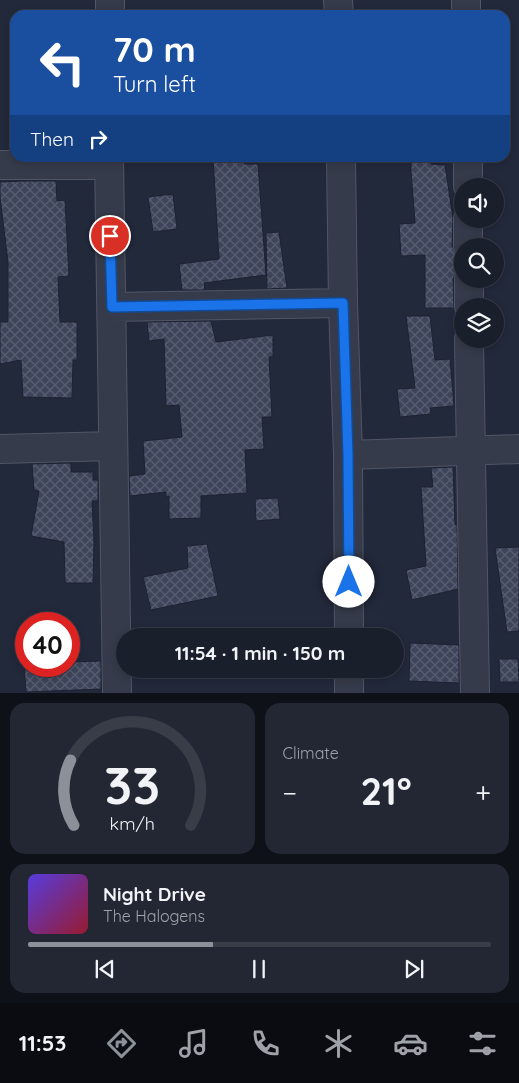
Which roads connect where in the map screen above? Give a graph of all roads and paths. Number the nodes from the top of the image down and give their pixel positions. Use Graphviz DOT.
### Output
graph roads {
  1 [pos="82,162"];
  2 [pos="109,162"];
  3 [pos="341,162"];
  4 [pos="468,162"];
  5 [pos="0,165"];
  6 [pos="468,178"];
  7 [pos="343,303"];
  8 [pos="112,307"];
  9 [pos="469,348"];
  10 [pos="114,446"];
  11 [pos="0,449"];
  12 [pos="519,449"];
  13 [pos="470,451"];
  14 [pos="348,455"];
  15 [pos="349,628"];
  16 [pos="349,678"];
  17 [pos="117,693"];
  18 [pos="349,693"];
  19 [pos="475,693"];
  1 -- 5 [label="street"];
  2 -- 8 [label="street"];
  3 -- 7 [label="street"];
  4 -- 6 [label="street"];
  7 -- 8 [label="street"];
  7 -- 14 [label="street"];
  8 -- 10 [label="street"];
  9 -- 13 [label="street"];
  10 -- 11 [label="street"];
  10 -- 17 [label="street"];
  12 -- 13 [label="street"];
  13 -- 14 [label="street"];
  13 -- 19 [label="street"];
  14 -- 15 [label="street"];
  16 -- 18 [label="street"];
}
